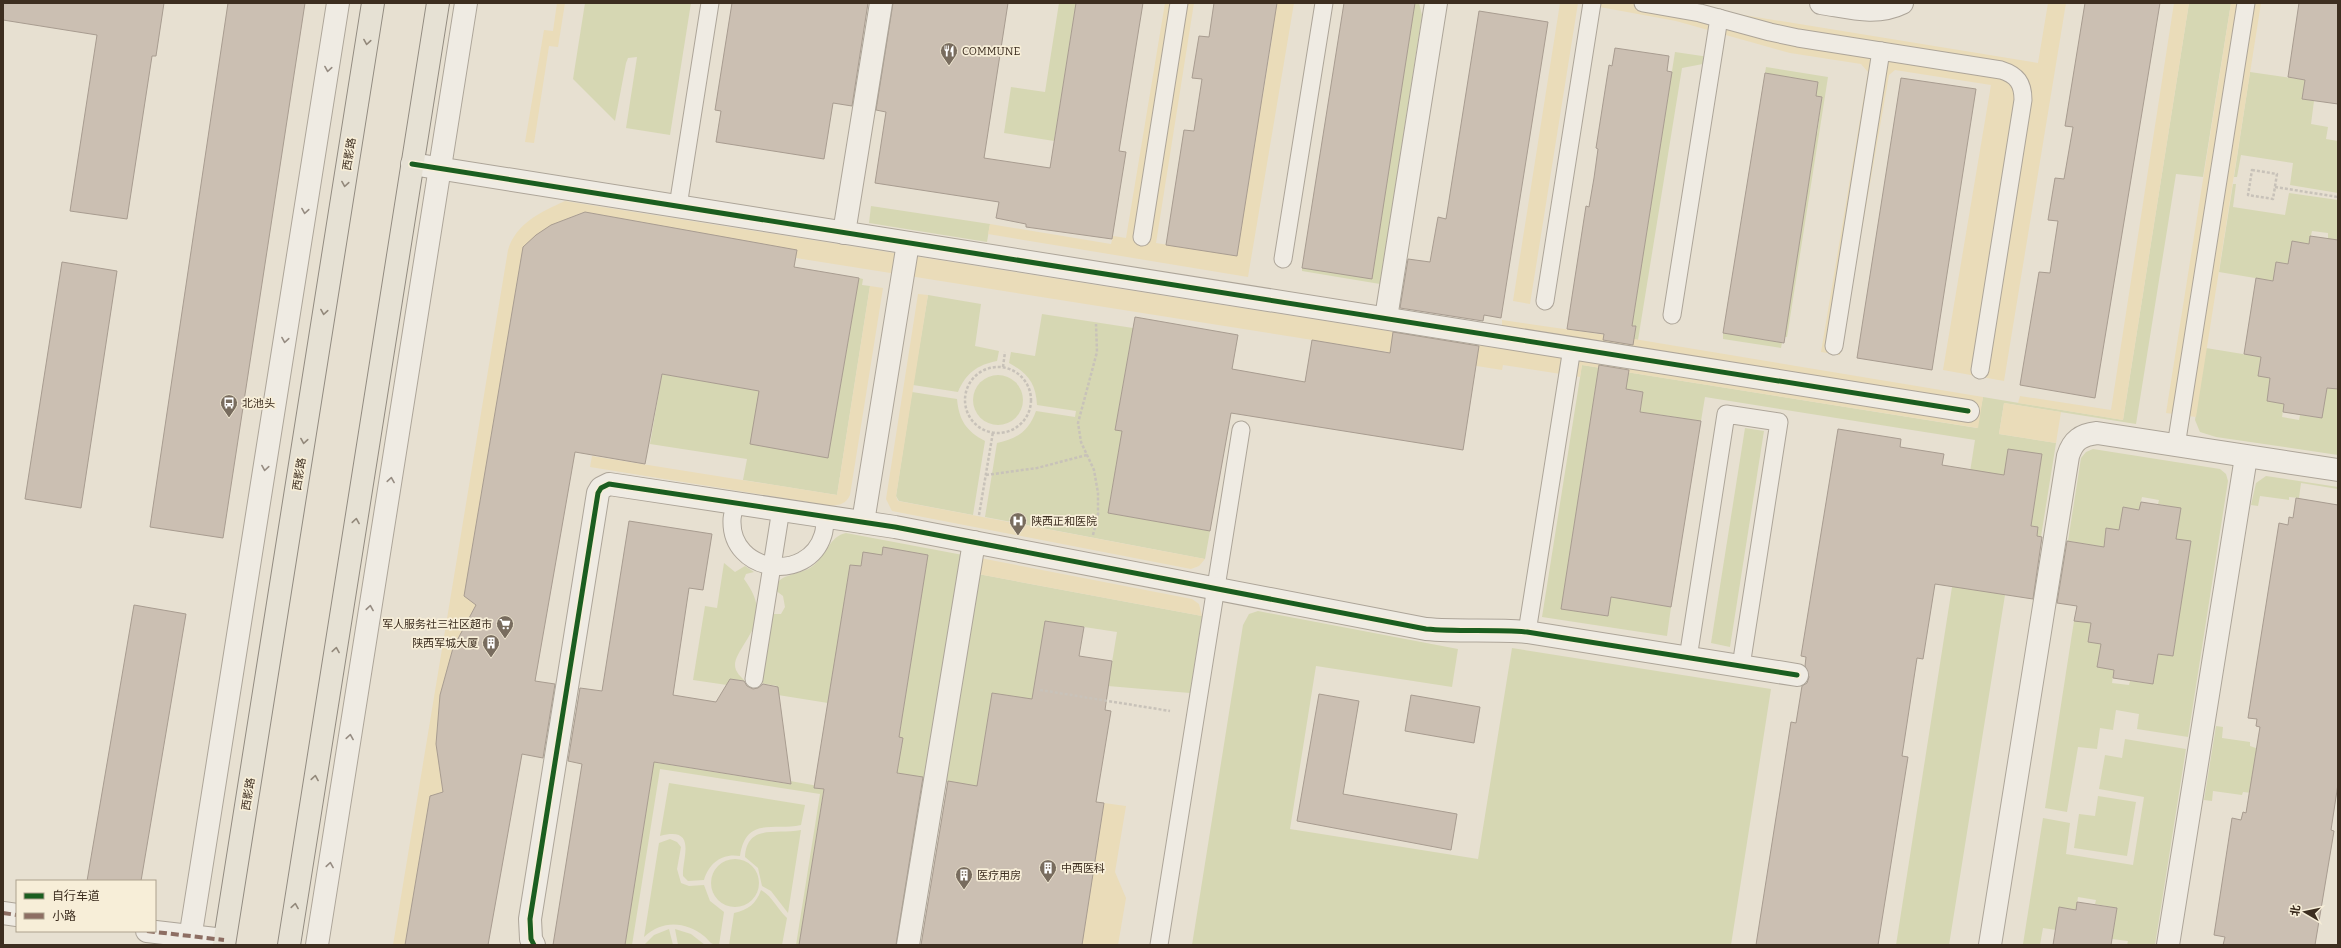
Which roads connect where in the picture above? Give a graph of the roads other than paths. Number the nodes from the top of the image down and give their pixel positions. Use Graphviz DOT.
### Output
graph roads {
  1 [pos="338,3"];
  2 [pos="374,3"];
  3 [pos="438,3"];
  4 [pos="466,3"];
  5 [pos="710,3"];
  6 [pos="881,3"];
  7 [pos="1179,3"];
  8 [pos="1324,3"];
  9 [pos="1436,3"];
  10 [pos="1592,3"];
  11 [pos="1642,3"];
  12 [pos="1821,3"];
  13 [pos="1902,3"];
  14 [pos="2246,3"];
  15 [pos="1720,18"];
  16 [pos="1881,51"];
  17 [pos="412,164"];
  18 [pos="440,168"];
  19 [pos="678,206"];
  20 [pos="844,232"];
  21 [pos="1142,237"];
  22 [pos="908,243"];
  23 [pos="1283,259"];
  24 [pos="1545,301"];
  25 [pos="1672,316"];
  26 [pos="1386,318"];
  27 [pos="1834,346"];
  28 [pos="1572,348"];
  29 [pos="1980,370"];
  30 [pos="1968,410"];
  31 [pos="1241,430"];
  32 [pos="2176,446"];
  33 [pos="2246,457"];
  34 [pos="2338,470"];
  35 [pos="736,502"];
  36 [pos="781,509"];
  37 [pos="825,516"];
  38 [pos="863,522"];
  39 [pos="974,542"];
  40 [pos="772,567"];
  41 [pos="1216,588"];
  42 [pos="1527,632"];
  43 [pos="1688,658"];
  44 [pos="1740,666"];
  45 [pos="1797,675"];
  46 [pos="754,679"];
  47 [pos="3,913"];
  48 [pos="16,915"];
  49 [pos="151,932"];
  50 [pos="190,941"];
  51 [pos="224,943"];
  52 [pos="289,945"];
  53 [pos="317,945"];
  54 [pos="534,945"];
  55 [pos="908,945"];
  56 [pos="1159,945"];
  57 [pos="1990,945"];
  58 [pos="2168,945"];
  1 -- 50 [label="street, one-way"];
  2 -- 51 [label="main road, 西影路, one-way"];
  3 -- 17 [label="main road"];
  4 -- 18 [label="street"];
  5 -- 19 [label="lane"];
  6 -- 20 [label="street"];
  7 -- 21 [label="lane"];
  8 -- 23 [label="lane"];
  9 -- 26 [label="street"];
  10 -- 24 [label="lane"];
  11 -- 15 [label="lane"];
  12 -- 13 [label="street"];
  14 -- 32 [label="lane"];
  15 -- 16 [label="lane"];
  15 -- 25 [label="lane"];
  16 -- 27 [label="lane"];
  16 -- 29 [label="lane"];
  17 -- 18 [label="street"];
  52 -- 17 [label="main road, one-way"];
  18 -- 19 [label="street"];
  53 -- 18 [label="street, one-way"];
  19 -- 20 [label="street"];
  20 -- 22 [label="street"];
  22 -- 26 [label="street"];
  22 -- 38 [label="street"];
  26 -- 28 [label="street"];
  28 -- 30 [label="street"];
  28 -- 42 [label="lane"];
  31 -- 41 [label="lane"];
  32 -- 33 [label="street"];
  32 -- 57 [label="street"];
  33 -- 34 [label="street"];
  33 -- 58 [label="street"];
  35 -- 36 [label="street"];
  35 -- 40 [label="lane"];
  35 -- 54 [label="street"];
  36 -- 37 [label="street"];
  36 -- 40 [label="lane"];
  37 -- 38 [label="street"];
  37 -- 40 [label="lane"];
  38 -- 39 [label="street"];
  39 -- 41 [label="street"];
  39 -- 55 [label="street"];
  40 -- 46 [label="lane"];
  41 -- 42 [label="street"];
  41 -- 56 [label="lane"];
  42 -- 43 [label="street"];
  43 -- 44 [label="street"];
  43 -- 44 [label="lane"];
  44 -- 45 [label="street"];
  47 -- 48 [label="street"];
  49 -- 50 [label="street"];
  50 -- 51 [label="street"];
}
